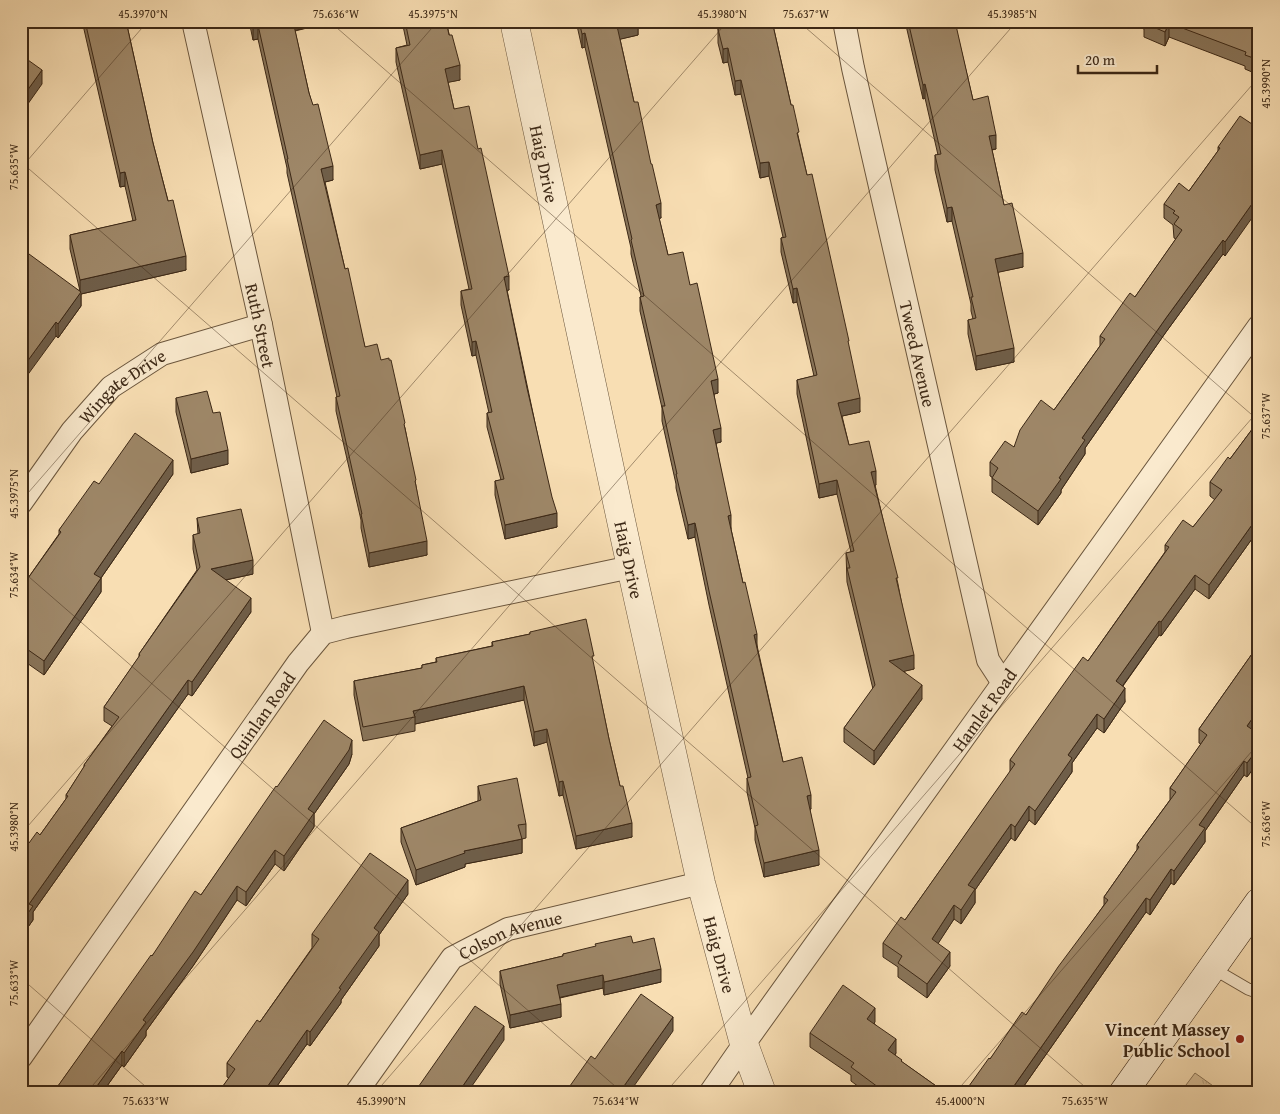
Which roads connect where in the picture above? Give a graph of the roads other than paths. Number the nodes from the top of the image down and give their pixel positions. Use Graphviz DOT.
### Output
graph roads {
  1 [pos="193,21"];
  2 [pos="514,21"];
  3 [pos="844,21"];
  4 [pos="261,326"];
  5 [pos="1259,326"];
  6 [pos="21,503"];
  7 [pos="631,567"];
  8 [pos="323,633"];
  9 [pos="1003,683"];
  10 [pos="701,883"];
  11 [pos="1259,902"];
  12 [pos="1212,968"];
  13 [pos="1259,993"];
  14 [pos="744,1044"];
  15 [pos="21,1057"];
  16 [pos="356,1093"];
  17 [pos="710,1093"];
  18 [pos="762,1093"];
  19 [pos="1123,1093"];
  1 -- 4 [label="street, Ruth Street"];
  2 -- 7 [label="street, Haig Drive"];
  3 -- 9 [label="street, Tweed Avenue"];
  4 -- 6 [label="street, Wingate Drive"];
  4 -- 8 [label="street, Ruth Street"];
  5 -- 9 [label="street, Hamlet Road"];
  7 -- 8 [label="street"];
  7 -- 10 [label="street, Haig Drive"];
  8 -- 15 [label="street, Quinlan Road"];
  9 -- 14 [label="street, Hamlet Road"];
  10 -- 14 [label="street, Haig Drive"];
  10 -- 16 [label="street, Colson Avenue"];
  11 -- 12 [label="street"];
  12 -- 13 [label="lane"];
  12 -- 19 [label="street"];
  14 -- 17 [label="street, Hamlet Road"];
  14 -- 18 [label="street, Haig Drive"];
}
